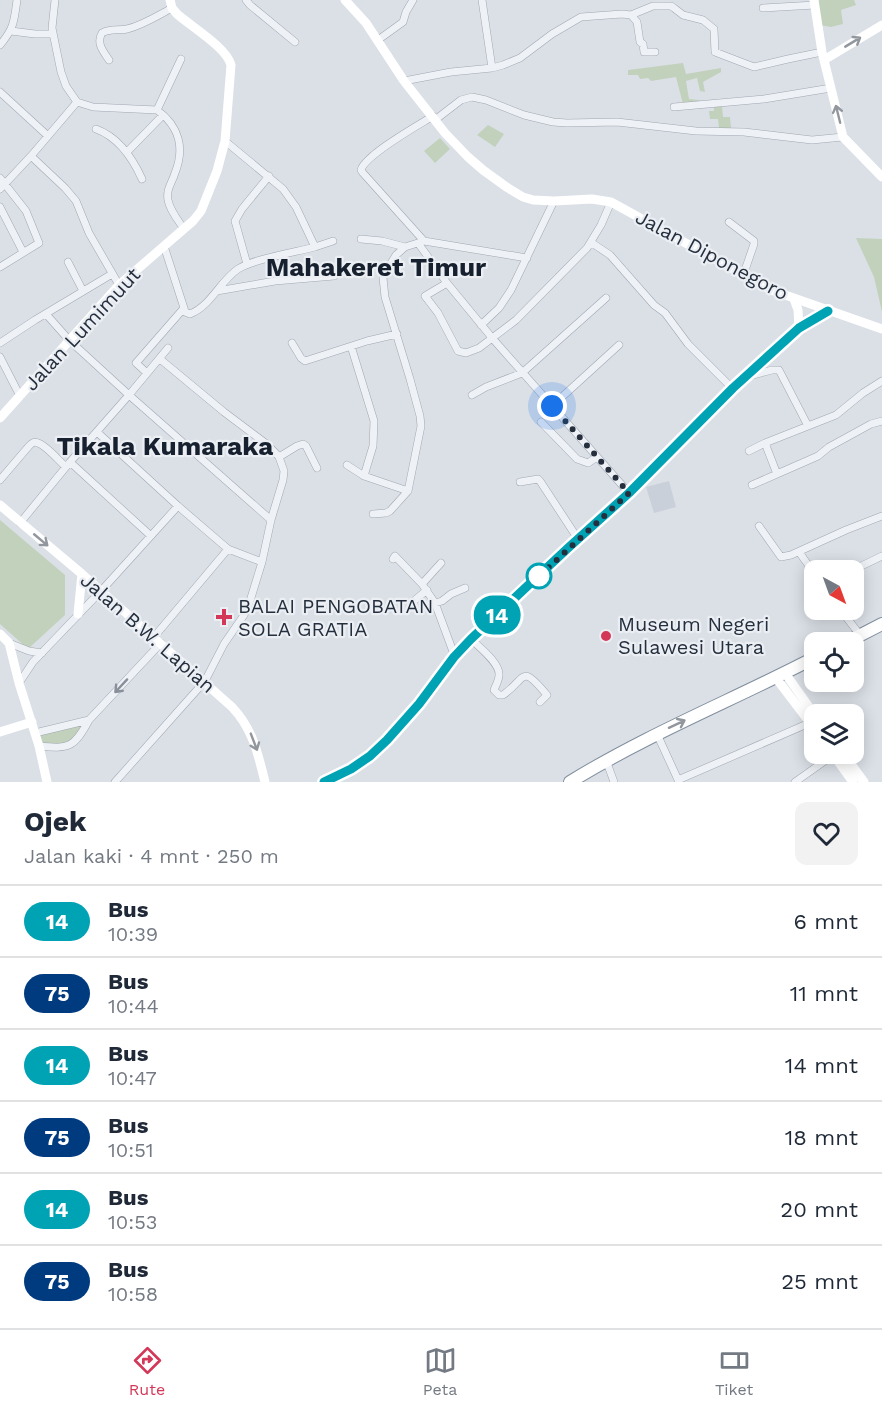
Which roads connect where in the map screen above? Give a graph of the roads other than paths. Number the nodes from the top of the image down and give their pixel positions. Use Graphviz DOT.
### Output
graph roads {
  1 [pos="17,0"];
  2 [pos="55,0"];
  3 [pos="246,0"];
  4 [pos="345,0"];
  5 [pos="413,0"];
  6 [pos="482,0"];
  7 [pos="814,3"];
  8 [pos="171,4"];
  9 [pos="763,8"];
  10 [pos="631,15"];
  11 [pos="882,25"];
  12 [pos="11,31"];
  13 [pos="53,34"];
  14 [pos="378,40"];
  15 [pos="295,42"];
  16 [pos="0,45"];
  17 [pos="655,52"];
  18 [pos="823,56"];
  19 [pos="181,59"];
  20 [pos="109,60"];
  21 [pos="492,68"];
  22 [pos="404,81"];
  23 [pos="831,88"];
  24 [pos="0,92"];
  25 [pos="77,102"];
  26 [pos="674,107"];
  27 [pos="160,112"];
  28 [pos="434,118"];
  29 [pos="96,129"];
  30 [pos="48,136"];
  31 [pos="843,137"];
  32 [pos="225,141"];
  33 [pos="127,152"];
  34 [pos="31,156"];
  35 [pos="269,176"];
  36 [pos="882,177"];
  37 [pos="142,179"];
  38 [pos="2,184"];
  39 [pos="554,201"];
  40 [pos="611,202"];
  41 [pos="0,207"];
  42 [pos="729,222"];
  43 [pos="184,229"];
  44 [pos="361,239"];
  45 [pos="333,241"];
  46 [pos="421,242"];
  47 [pos="592,243"];
  48 [pos="164,246"];
  49 [pos="315,247"];
  50 [pos="405,247"];
  51 [pos="22,252"];
  52 [pos="527,258"];
  53 [pos="68,262"];
  54 [pos="247,264"];
  55 [pos="0,267"];
  56 [pos="112,274"];
  57 [pos="334,276"];
  58 [pos="742,276"];
  59 [pos="447,283"];
  60 [pos="119,285"];
  61 [pos="83,291"];
  62 [pos="217,291"];
  63 [pos="606,298"];
  64 [pos="794,299"];
  65 [pos="184,308"];
  66 [pos="828,311"];
  67 [pos="45,314"];
  68 [pos="481,325"];
  69 [pos="799,328"];
  70 [pos="882,329"];
  71 [pos="397,334"];
  72 [pos="493,339"];
  73 [pos="69,340"];
  74 [pos="0,343"];
  75 [pos="292,343"];
  76 [pos="619,345"];
  77 [pos="351,346"];
  78 [pos="168,348"];
  79 [pos="0,357"];
  80 [pos="160,359"];
  81 [pos="147,373"];
  82 [pos="522,373"];
  83 [pos="745,377"];
  84 [pos="882,381"];
  85 [pos="733,388"];
  86 [pos="129,395"];
  87 [pos="472,395"];
  88 [pos="20,396"];
  89 [pos="552,406"];
  90 [pos="0,418"];
  91 [pos="882,421"];
  92 [pos="541,422"];
  93 [pos="808,426"];
  94 [pos="97,432"];
  95 [pos="765,443"];
  96 [pos="750,451"];
  97 [pos="279,457"];
  98 [pos="597,457"];
  99 [pos="68,464"];
  100 [pos="347,465"];
  101 [pos="317,468"];
  102 [pos="777,474"];
  103 [pos="364,476"];
  104 [pos="0,480"];
  105 [pos="520,482"];
  106 [pos="752,485"];
  107 [pos="408,491"];
  108 [pos="629,493"];
  109 [pos="0,505"];
  110 [pos="178,506"];
  111 [pos="373,514"];
  112 [pos="882,516"];
  113 [pos="271,520"];
  114 [pos="20,523"];
  115 [pos="759,526"];
  116 [pos="151,536"];
  117 [pos="578,539"];
  118 [pos="228,549"];
  119 [pos="799,552"];
  120 [pos="882,556"];
  121 [pos="393,559"];
  122 [pos="805,560"];
  123 [pos="262,562"];
  124 [pos="441,563"];
  125 [pos="864,565"];
  126 [pos="82,574"];
  127 [pos="425,587"];
  128 [pos="465,588"];
  129 [pos="101,591"];
  130 [pos="415,600"];
  131 [pos="435,603"];
  132 [pos="78,614"];
  133 [pos="848,620"];
  134 [pos="882,624"];
  135 [pos="858,632"];
  136 [pos="864,633"];
  137 [pos="0,634"];
  138 [pos="471,639"];
  139 [pos="158,640"];
  140 [pos="9,643"];
  141 [pos="42,653"];
  142 [pos="454,657"];
  143 [pos="804,663"];
  144 [pos="781,675"];
  145 [pos="205,681"];
  146 [pos="19,683"];
  147 [pos="540,702"];
  148 [pos="804,708"];
  149 [pos="89,720"];
  150 [pos="32,722"];
  151 [pos="804,726"];
  152 [pos="0,732"];
  153 [pos="35,733"];
  154 [pos="657,734"];
  155 [pos="39,746"];
  156 [pos="606,760"];
  157 [pos="821,764"];
  158 [pos="842,764"];
  159 [pos="846,764"];
  160 [pos="678,781"];
  161 [pos="47,782"];
  162 [pos="115,782"];
  163 [pos="265,782"];
  164 [pos="324,782"];
  165 [pos="570,782"];
  166 [pos="614,782"];
  167 [pos="795,782"];
  168 [pos="854,782"];
  169 [pos="864,782"];
  1 -- 12 [label="street"];
  2 -- 13 [label="street"];
  3 -- 15 [label="street"];
  4 -- 14 [label="street, Jalan Diponegoro"];
  5 -- 14 [label="street"];
  6 -- 21 [label="street"];
  7 -- 9 [label="street"];
  7 -- 18 [label="street"];
  8 -- 20 [label="street"];
  8 -- 32 [label="street, Jalan Lumimuut"];
  10 -- 17 [label="street"];
  10 -- 18 [label="street"];
  10 -- 21 [label="street"];
  18 -- 11 [label="street, one-way"];
  12 -- 13 [label="street"];
  12 -- 16 [label="street"];
  13 -- 25 [label="street"];
  14 -- 22 [label="street, Jalan Diponegoro"];
  18 -- 23 [label="street"];
  19 -- 27 [label="street"];
  21 -- 22 [label="street"];
  22 -- 28 [label="street, Jalan Diponegoro"];
  23 -- 26 [label="street"];
  31 -- 23 [label="street, one-way"];
  24 -- 30 [label="street"];
  25 -- 27 [label="street"];
  25 -- 30 [label="street"];
  27 -- 33 [label="street"];
  27 -- 43 [label="street"];
  28 -- 31 [label="street"];
  28 -- 39 [label="street, Jalan Diponegoro"];
  28 -- 46 [label="street"];
  29 -- 33 [label="street"];
  30 -- 34 [label="street"];
  31 -- 36 [label="street"];
  32 -- 35 [label="street"];
  32 -- 43 [label="street, Jalan Lumimuut"];
  33 -- 37 [label="street"];
  34 -- 38 [label="street"];
  34 -- 56 [label="street"];
  35 -- 49 [label="street"];
  35 -- 54 [label="street"];
  38 -- 51 [label="street"];
  39 -- 40 [label="street, Jalan Diponegoro"];
  39 -- 52 [label="street"];
  40 -- 47 [label="street, Jalan Diponegoro"];
  40 -- 58 [label="street, Jalan Diponegoro"];
  41 -- 51 [label="street"];
  42 -- 58 [label="street"];
  43 -- 48 [label="street, Jalan Lumimuut"];
  44 -- 50 [label="street"];
  45 -- 49 [label="street"];
  46 -- 50 [label="street"];
  46 -- 52 [label="street"];
  46 -- 59 [label="street"];
  47 -- 72 [label="street, Jalan Diponegoro"];
  47 -- 85 [label="street"];
  48 -- 60 [label="street, Jalan Lumimuut"];
  48 -- 65 [label="street"];
  49 -- 54 [label="street"];
  50 -- 71 [label="street"];
  51 -- 55 [label="street"];
  52 -- 68 [label="street"];
  53 -- 61 [label="street"];
  54 -- 62 [label="street"];
  56 -- 60 [label="street"];
  56 -- 61 [label="street"];
  57 -- 62 [label="street"];
  58 -- 64 [label="street, Jalan Diponegoro"];
  59 -- 68 [label="street"];
  59 -- 72 [label="street, Jalan Diponegoro"];
  60 -- 73 [label="street, Jalan Lumimuut"];
  61 -- 67 [label="street"];
  62 -- 65 [label="street"];
  63 -- 82 [label="street"];
  64 -- 66 [label="street, Jalan Diponegoro"];
  64 -- 69 [label="street"];
  65 -- 81 [label="street"];
  66 -- 69 [label="street"];
  66 -- 70 [label="street, Jalan Diponegoro"];
  67 -- 73 [label="street"];
  67 -- 74 [label="street"];
  68 -- 72 [label="street"];
  69 -- 83 [label="street"];
  71 -- 77 [label="street"];
  71 -- 107 [label="street"];
  72 -- 82 [label="street"];
  73 -- 86 [label="street"];
  73 -- 88 [label="street, Jalan Lumimuut"];
  75 -- 77 [label="street"];
  76 -- 89 [label="street"];
  77 -- 103 [label="street"];
  78 -- 80 [label="street"];
  79 -- 88 [label="street"];
  80 -- 81 [label="street"];
  80 -- 97 [label="street"];
  81 -- 86 [label="street"];
  82 -- 87 [label="street"];
  82 -- 89 [label="street"];
  83 -- 85 [label="street"];
  83 -- 93 [label="street"];
  84 -- 93 [label="street"];
  85 -- 108 [label="street"];
  86 -- 94 [label="street"];
  86 -- 113 [label="street"];
  88 -- 90 [label="street, Jalan Lumimuut"];
  89 -- 98 [label="street"];
  91 -- 102 [label="street"];
  92 -- 98 [label="street"];
  93 -- 95 [label="street"];
  94 -- 99 [label="street"];
  94 -- 110 [label="street"];
  95 -- 96 [label="street"];
  95 -- 102 [label="street"];
  97 -- 101 [label="street"];
  97 -- 113 [label="street"];
  98 -- 108 [label="street"];
  99 -- 104 [label="street"];
  99 -- 114 [label="street"];
  99 -- 116 [label="street"];
  100 -- 103 [label="street"];
  102 -- 106 [label="street"];
  103 -- 107 [label="street"];
  105 -- 117 [label="street"];
  107 -- 111 [label="street"];
  108 -- 117 [label="street"];
  109 -- 114 [label="street, Jalan B.W. Lapian"];
  110 -- 116 [label="street"];
  110 -- 118 [label="street"];
  112 -- 119 [label="street"];
  113 -- 123 [label="street"];
  114 -- 126 [label="street, Jalan B.W. Lapian, one-way"];
  115 -- 119 [label="street"];
  116 -- 129 [label="street"];
  117 -- 138 [label="street"];
  118 -- 123 [label="street"];
  118 -- 139 [label="street"];
  119 -- 122 [label="street"];
  120 -- 125 [label="street"];
  121 -- 127 [label="street"];
  123 -- 145 [label="street"];
  124 -- 127 [label="street"];
  126 -- 129 [label="street, Jalan B.W. Lapian"];
  126 -- 132 [label="street"];
  127 -- 130 [label="street"];
  127 -- 131 [label="street"];
  128 -- 131 [label="street"];
  129 -- 132 [label="street"];
  129 -- 139 [label="street, Jalan B.W. Lapian"];
  131 -- 142 [label="street"];
  132 -- 141 [label="street"];
  133 -- 135 [label="street"];
  134 -- 136 [label="highway"];
  137 -- 140 [label="street"];
  138 -- 142 [label="street"];
  138 -- 147 [label="street"];
  139 -- 145 [label="street, Jalan B.W. Lapian"];
  139 -- 149 [label="street, one-way"];
  140 -- 141 [label="street"];
  140 -- 146 [label="street"];
  141 -- 146 [label="street"];
  142 -- 164 [label="street"];
  143 -- 144 [label="highway"];
  144 -- 148 [label="street"];
  154 -- 144 [label="highway, one-way"];
  145 -- 162 [label="street"];
  145 -- 163 [label="street, Jalan B.W. Lapian, one-way"];
  146 -- 150 [label="street"];
  149 -- 153 [label="street"];
  149 -- 155 [label="street"];
  150 -- 152 [label="street"];
  150 -- 153 [label="street"];
  151 -- 160 [label="street"];
  153 -- 155 [label="street"];
  154 -- 156 [label="highway"];
  154 -- 160 [label="street"];
  155 -- 161 [label="street"];
  156 -- 165 [label="highway"];
  156 -- 166 [label="street"];
  157 -- 167 [label="street"];
  158 -- 168 [label="street"];
  159 -- 169 [label="street"];
}
